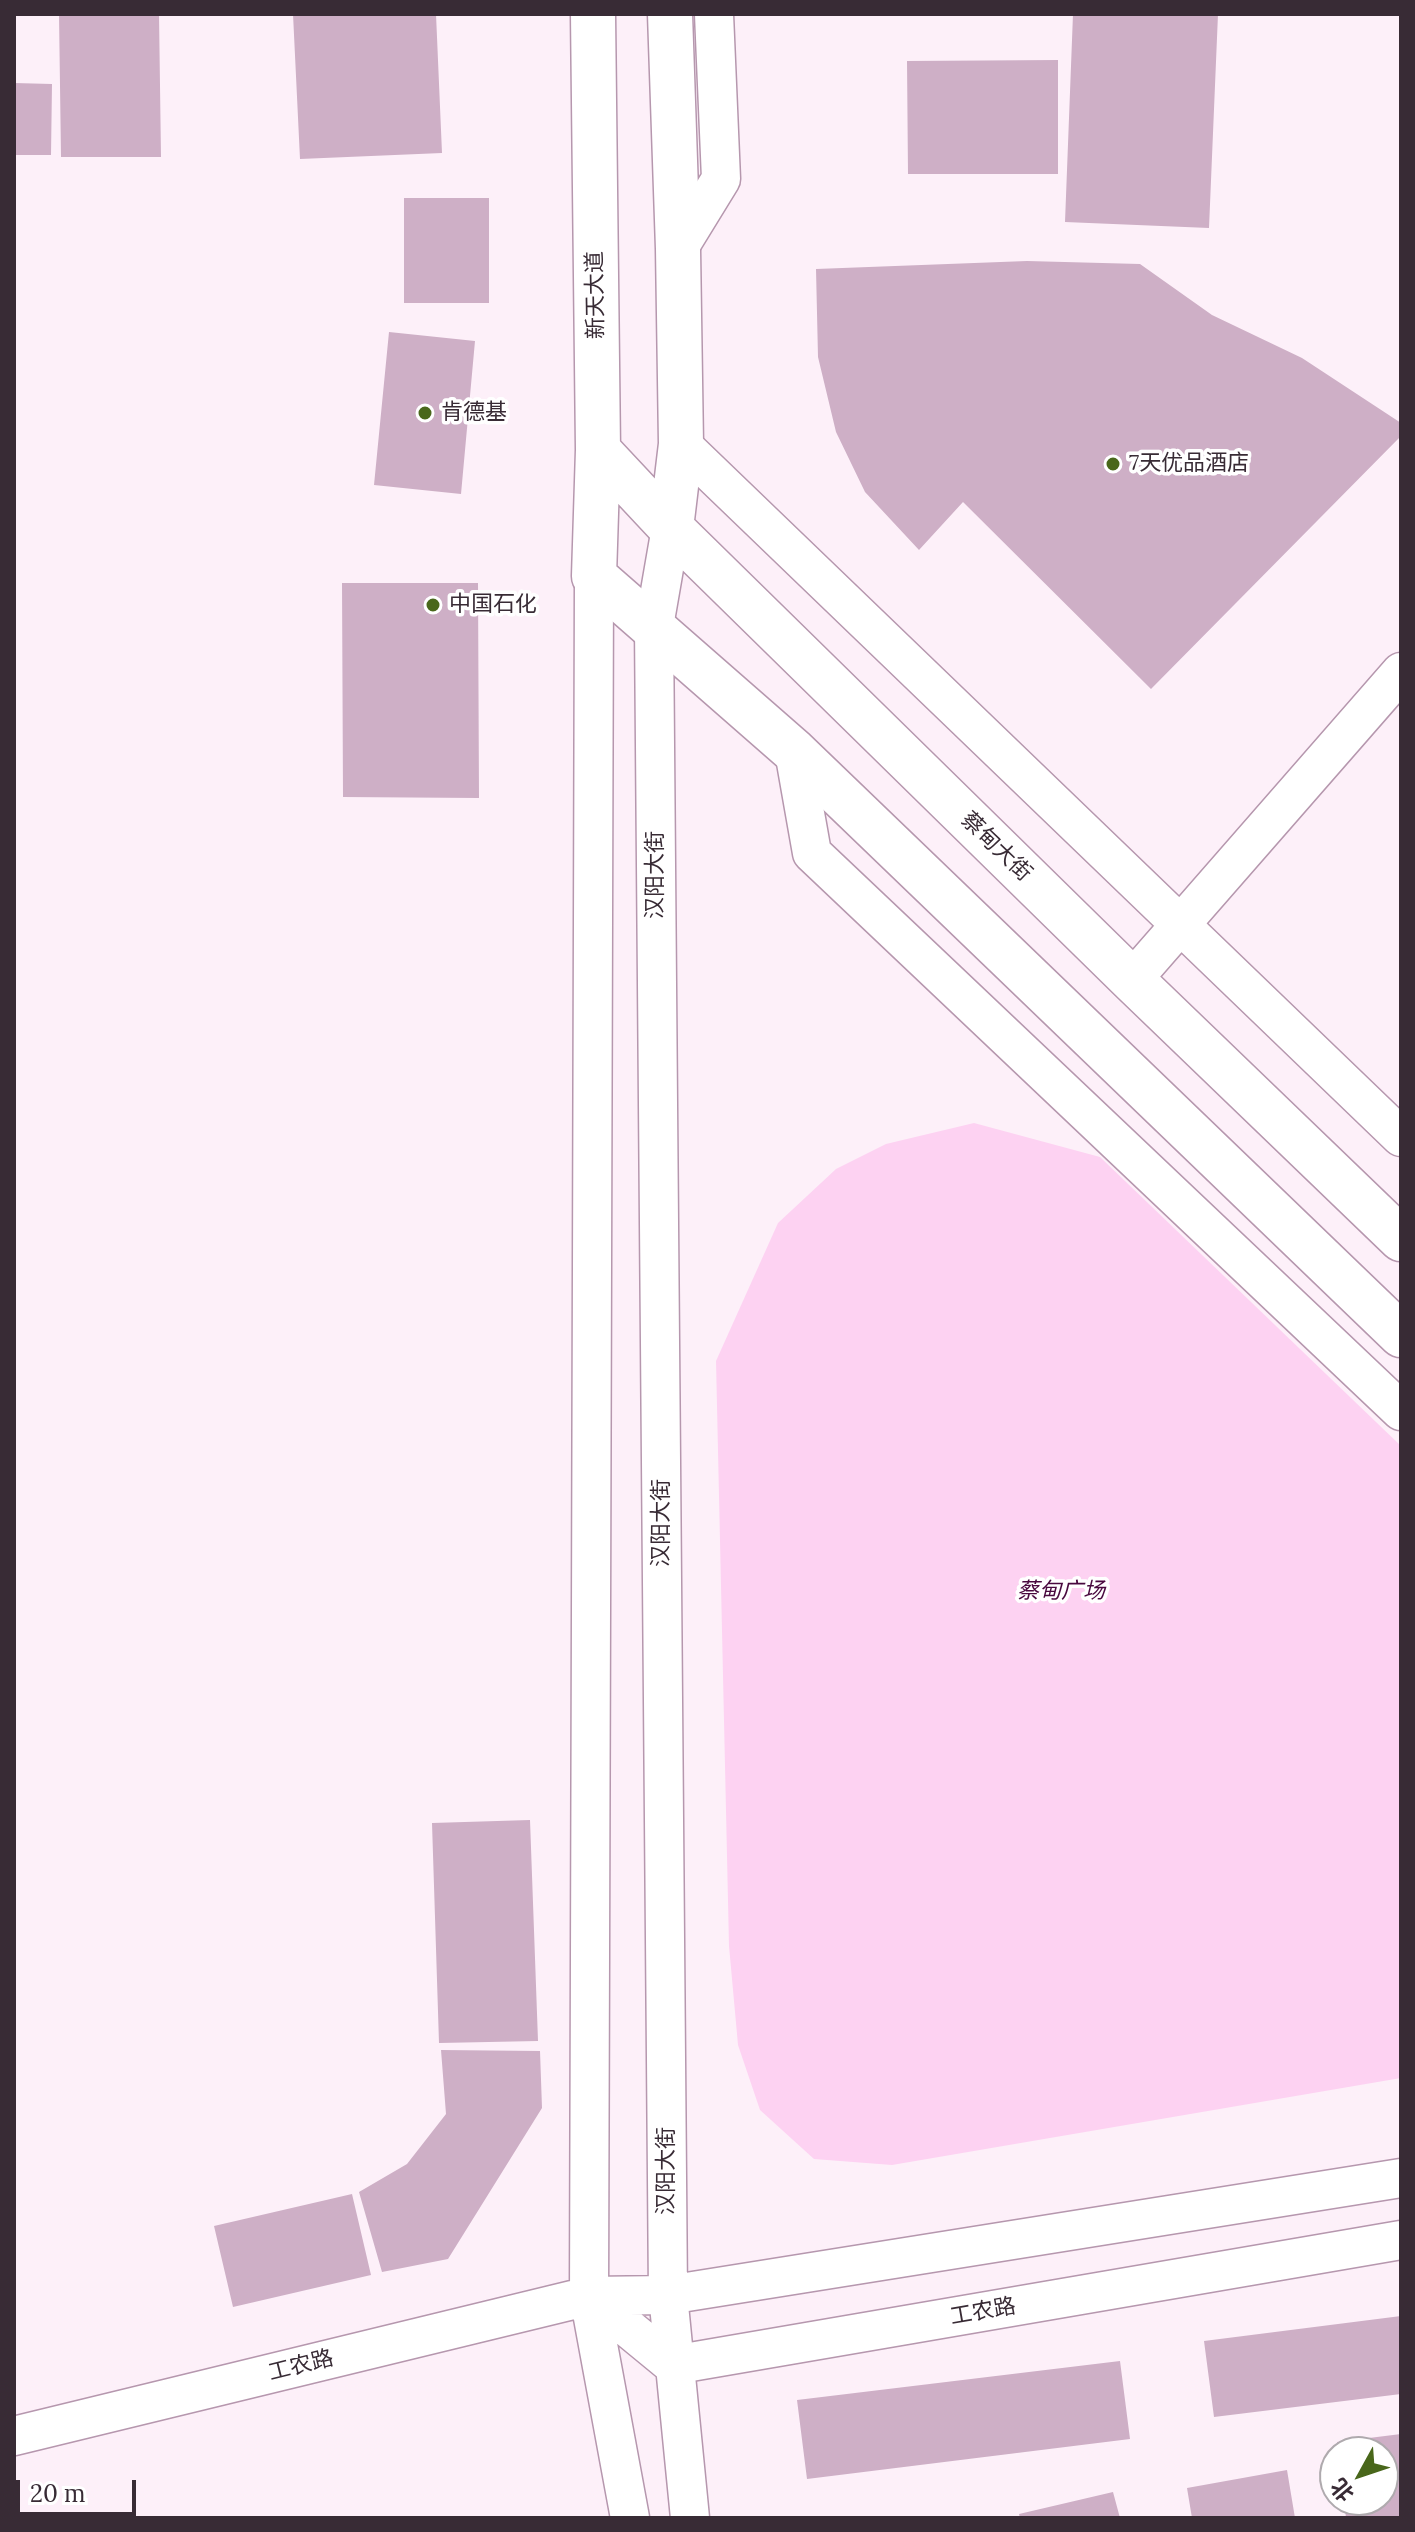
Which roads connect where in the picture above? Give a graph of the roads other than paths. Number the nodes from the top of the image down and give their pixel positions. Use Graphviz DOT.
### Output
graph roads {
  1 [pos="593,14"];
  2 [pos="670,14"];
  3 [pos="714,14"];
  4 [pos="678,249"];
  5 [pos="681,444"];
  6 [pos="598,450"];
  7 [pos="671,528"];
  8 [pos="594,576"];
  9 [pos="654,626"];
  10 [pos="1401,672"];
  11 [pos="794,751"];
  12 [pos="1182,926"];
  13 [pos="1132,980"];
  14 [pos="1401,1137"];
  15 [pos="1401,1239"];
  16 [pos="1401,1335"];
  17 [pos="1401,1411"];
  18 [pos="1401,2178"];
  19 [pos="1401,2240"];
  20 [pos="668,2295"];
  21 [pos="589,2296"];
  22 [pos="673,2365"];
  23 [pos="14,2436"];
  24 [pos="630,2518"];
  25 [pos="690,2518"];
  1 -- 6 [label="main road, 新天大道"];
  2 -- 4 [label="main road"];
  3 -- 4 [label="street"];
  4 -- 5 [label="main road"];
  5 -- 7 [label="main road"];
  5 -- 12 [label="street"];
  6 -- 7 [label="main road, 蔡甸大街"];
  6 -- 8 [label="main road, 新天大道"];
  7 -- 9 [label="street, 汉阳大街"];
  7 -- 13 [label="main road, 蔡甸大街"];
  8 -- 9 [label="main road"];
  8 -- 21 [label="street"];
  9 -- 11 [label="main road"];
  9 -- 20 [label="street, 汉阳大街"];
  10 -- 12 [label="street"];
  11 -- 16 [label="main road"];
  11 -- 17 [label="street"];
  12 -- 13 [label="street"];
  12 -- 14 [label="street"];
  13 -- 15 [label="main road, 蔡甸大街"];
  18 -- 20 [label="street, 工农路"];
  19 -- 22 [label="street, 工农路"];
  20 -- 21 [label="street, 工农路"];
  20 -- 22 [label="street, 汉阳大街"];
  21 -- 22 [label="street"];
  21 -- 23 [label="street, 工农路"];
  21 -- 24 [label="street"];
  22 -- 25 [label="street, 汉阳大街"];
}
